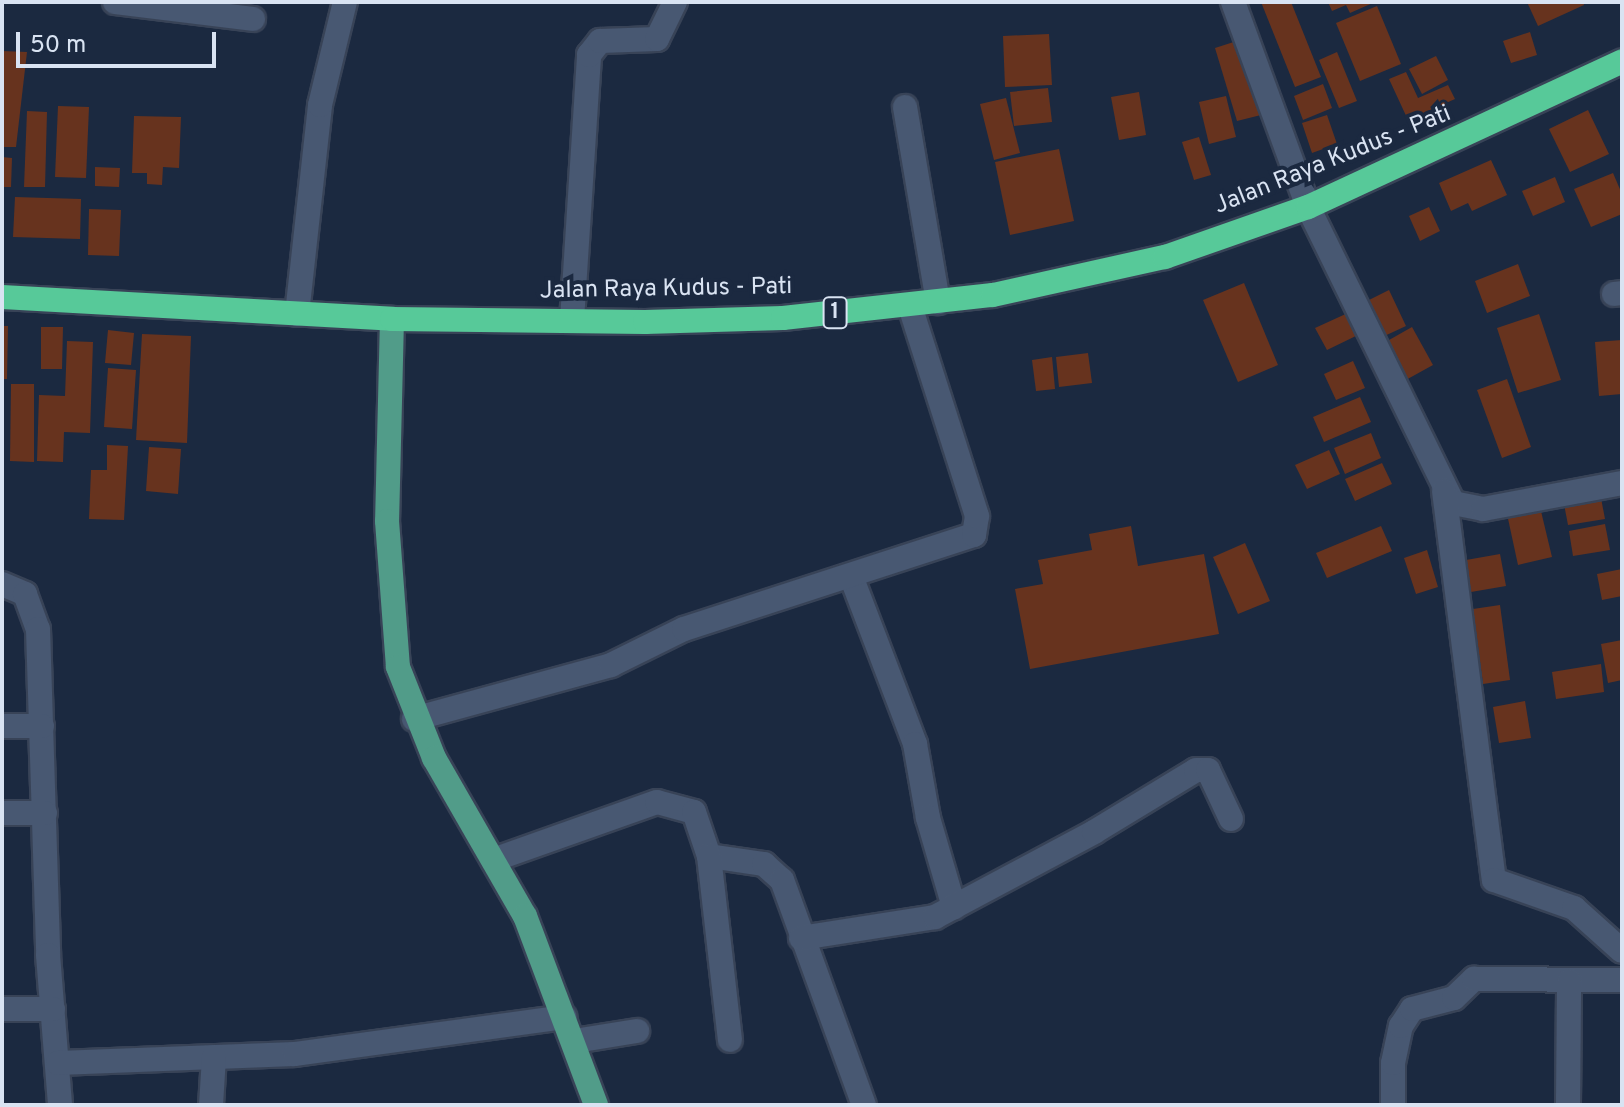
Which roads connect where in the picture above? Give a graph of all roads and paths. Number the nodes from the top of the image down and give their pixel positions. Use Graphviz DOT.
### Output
graph roads {
  1 [pos="115,2"];
  2 [pos="345,2"];
  3 [pos="675,2"];
  4 [pos="1233,2"];
  5 [pos="253,19"];
  6 [pos="1622,61"];
  7 [pos="905,107"];
  8 [pos="1308,207"];
  9 [pos="2,297"];
  10 [pos="938,302"];
  11 [pos="910,306"];
  12 [pos="297,314"];
  13 [pos="392,319"];
  14 [pos="572,320"];
  15 [pos="1621,488"];
  16 [pos="1444,491"];
  17 [pos="851,576"];
  18 [pos="2,584"];
  19 [pos="414,719"];
  20 [pos="2,726"];
  21 [pos="42,726"];
  22 [pos="2,813"];
  23 [pos="45,813"];
  24 [pos="1231,819"];
  25 [pos="709,856"];
  26 [pos="493,860"];
  27 [pos="954,907"];
  28 [pos="801,938"];
  29 [pos="1622,951"];
  30 [pos="1622,980"];
  31 [pos="1569,981"];
  32 [pos="2,1009"];
  33 [pos="53,1009"];
  34 [pos="564,1017"];
  35 [pos="637,1031"];
  36 [pos="730,1040"];
  37 [pos="575,1041"];
  38 [pos="214,1057"];
  39 [pos="58,1063"];
  40 [pos="60,1105"];
  41 [pos="211,1105"];
  42 [pos="596,1105"];
  43 [pos="864,1105"];
  44 [pos="1393,1105"];
  45 [pos="1568,1105"];
  1 -- 5 [label="street"];
  2 -- 12 [label="street"];
  3 -- 14 [label="street"];
  4 -- 8 [label="street"];
  6 -- 8 [label="highway, Jalan Raya Kudus - Pati / 1"];
  7 -- 10 [label="street"];
  8 -- 10 [label="highway, Jalan Raya Kudus - Pati / 1"];
  8 -- 16 [label="street"];
  9 -- 12 [label="highway, Jalan Raya Kudus - Pati / 1"];
  10 -- 11 [label="highway, Jalan Raya Kudus - Pati / 1"];
  11 -- 14 [label="highway, Jalan Raya Kudus - Pati / 1"];
  11 -- 17 [label="street"];
  12 -- 13 [label="highway, Jalan Raya Kudus - Pati / 1"];
  13 -- 14 [label="highway, Jalan Raya Kudus - Pati / 1"];
  13 -- 19 [label="main road"];
  15 -- 16 [label="street"];
  16 -- 29 [label="street"];
  17 -- 19 [label="street"];
  17 -- 27 [label="street"];
  18 -- 21 [label="street"];
  19 -- 26 [label="main road"];
  20 -- 21 [label="street"];
  21 -- 23 [label="street"];
  22 -- 23 [label="street"];
  23 -- 33 [label="street"];
  24 -- 27 [label="street"];
  25 -- 26 [label="street"];
  25 -- 28 [label="street"];
  25 -- 36 [label="street"];
  26 -- 34 [label="main road"];
  27 -- 28 [label="street"];
  28 -- 43 [label="street"];
  30 -- 31 [label="street"];
  31 -- 44 [label="street"];
  31 -- 45 [label="street"];
  32 -- 33 [label="street"];
  33 -- 39 [label="street"];
  34 -- 37 [label="main road"];
  34 -- 38 [label="street"];
  35 -- 37 [label="street"];
  37 -- 42 [label="main road"];
  38 -- 39 [label="street"];
  38 -- 41 [label="street"];
  39 -- 40 [label="street"];
}
